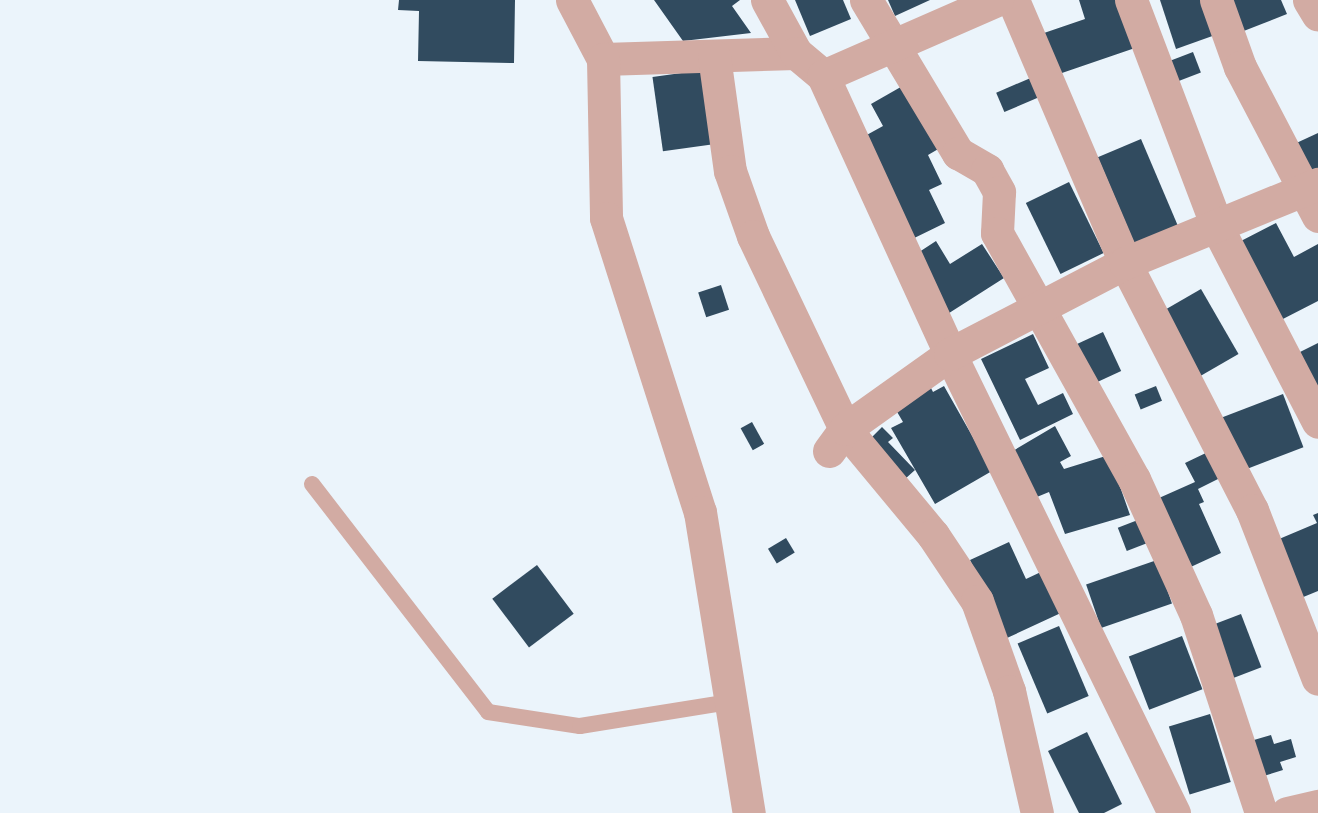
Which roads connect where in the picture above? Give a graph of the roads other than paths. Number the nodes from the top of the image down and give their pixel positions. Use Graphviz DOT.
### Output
graph roads {
  1 [pos="572,0"];
  2 [pos="767,0"];
  3 [pos="866,0"];
  4 [pos="1131,0"];
  5 [pos="1216,0"];
  6 [pos="1309,0"];
  7 [pos="997,1"];
  8 [pos="1318,15"];
  9 [pos="894,45"];
  10 [pos="796,53"];
  11 [pos="714,56"];
  12 [pos="603,59"];
  13 [pos="823,76"];
  14 [pos="1313,197"];
  15 [pos="1218,229"];
  16 [pos="1125,263"];
  17 [pos="1040,307"];
  18 [pos="950,354"];
  19 [pos="1318,422"];
  20 [pos="837,440"];
  21 [pos="312,485"];
  22 [pos="1318,678"];
  23 [pos="730,702"];
  24 [pos="1318,806"];
  25 [pos="749,813"];
  26 [pos="1037,813"];
  27 [pos="1174,813"];
  28 [pos="1261,813"];
  29 [pos="1287,813"];
  1 -- 12 [label="street"];
  2 -- 10 [label="street"];
  3 -- 9 [label="street"];
  4 -- 15 [label="street"];
  5 -- 14 [label="street"];
  6 -- 8 [label="street"];
  7 -- 9 [label="street"];
  7 -- 16 [label="street"];
  9 -- 13 [label="street"];
  9 -- 17 [label="street"];
  10 -- 11 [label="street"];
  10 -- 13 [label="street"];
  11 -- 12 [label="street"];
  11 -- 20 [label="street"];
  12 -- 23 [label="street"];
  13 -- 18 [label="street"];
  14 -- 15 [label="street"];
  15 -- 16 [label="street"];
  15 -- 19 [label="street"];
  16 -- 17 [label="street"];
  16 -- 22 [label="street"];
  17 -- 18 [label="street"];
  17 -- 28 [label="street"];
  18 -- 20 [label="street"];
  18 -- 27 [label="street"];
  20 -- 26 [label="street"];
  21 -- 23 [label="lane"];
  23 -- 25 [label="street"];
  24 -- 29 [label="street"];
}
